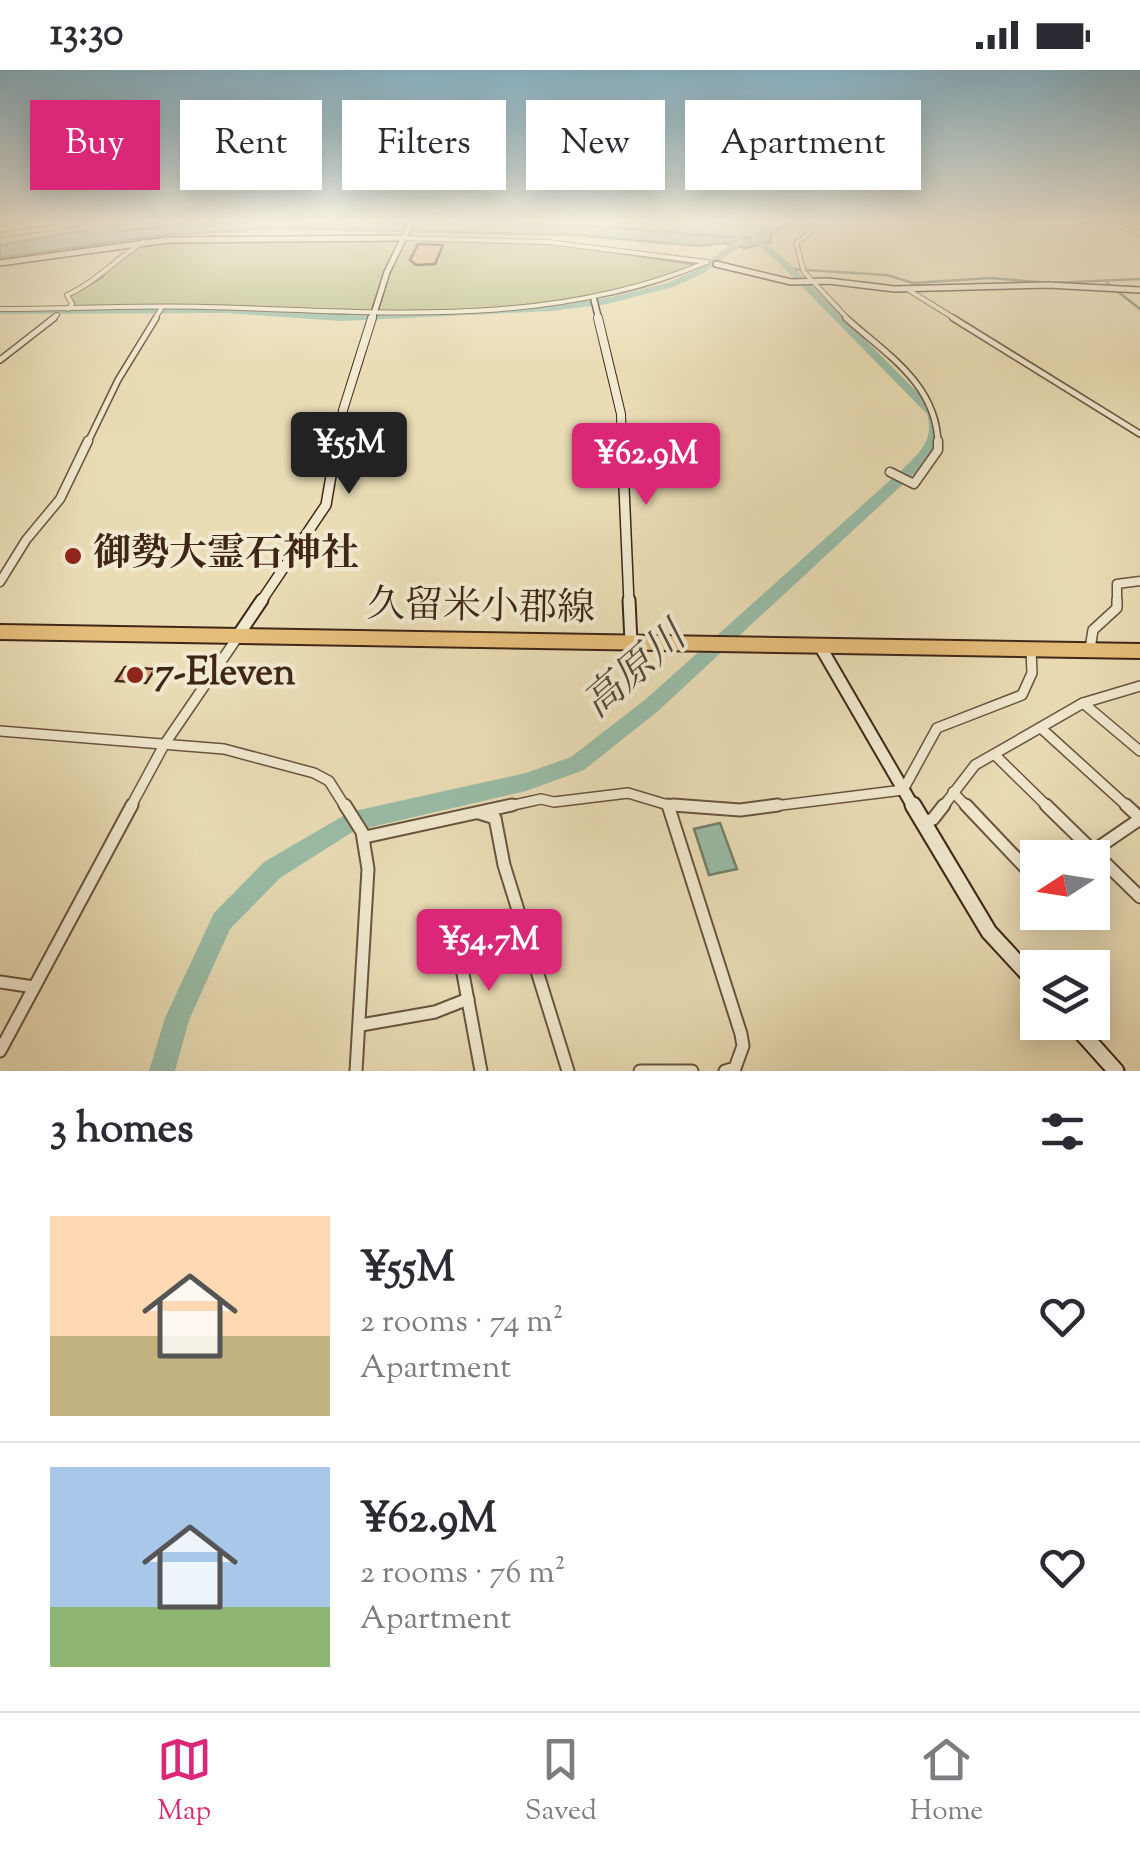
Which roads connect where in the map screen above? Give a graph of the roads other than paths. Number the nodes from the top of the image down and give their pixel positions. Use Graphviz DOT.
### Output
graph roads {
  1 [pos="106,270"];
  2 [pos="391,270"];
  3 [pos="695,270"];
  4 [pos="741,270"];
  5 [pos="806,270"];
  6 [pos="811,281"];
  7 [pos="907,289"];
  8 [pos="1140,290"];
  9 [pos="594,303"];
  10 [pos="0,309"];
  11 [pos="68,309"];
  12 [pos="160,312"];
  13 [pos="57,316"];
  14 [pos="373,317"];
  15 [pos="0,360"];
  16 [pos="1140,434"];
  17 [pos="892,473"];
  18 [pos="1140,580"];
  19 [pos="0,582"];
  20 [pos="0,632"];
  21 [pos="239,634"];
  22 [pos="631,642"];
  23 [pos="820,646"];
  24 [pos="1031,649"];
  25 [pos="1091,650"];
  26 [pos="1140,651"];
  27 [pos="1138,689"];
  28 [pos="1082,703"];
  29 [pos="1042,730"];
  30 [pos="0,731"];
  31 [pos="164,745"];
  32 [pos="1140,751"];
  33 [pos="995,754"];
  34 [pos="903,790"];
  35 [pos="953,792"];
  36 [pos="668,805"];
  37 [pos="478,812"];
  38 [pos="1140,818"];
  39 [pos="922,823"];
  40 [pos="364,834"];
  41 [pos="1075,840"];
  42 [pos="1108,840"];
  43 [pos="1020,862"];
  44 [pos="1110,872"];
  45 [pos="1140,896"];
  46 [pos="454,925"];
  47 [pos="1020,966"];
  48 [pos="0,982"];
  49 [pos="34,987"];
  50 [pos="468,999"];
  51 [pos="361,1025"];
  52 [pos="1088,1040"];
  53 [pos="0,1051"];
  54 [pos="731,1070"];
  55 [pos="356,1071"];
  56 [pos="481,1071"];
  57 [pos="568,1071"];
  58 [pos="640,1071"];
  59 [pos="692,1071"];
  60 [pos="1116,1071"];
  1 -- 11 [label="street"];
  2 -- 14 [label="street"];
  3 -- 9 [label="street"];
  4 -- 6 [label="street"];
  5 -- 6 [label="street"];
  6 -- 7 [label="street"];
  6 -- 17 [label="street"];
  7 -- 8 [label="street"];
  7 -- 16 [label="street"];
  9 -- 14 [label="street"];
  9 -- 22 [label="street"];
  10 -- 11 [label="street"];
  11 -- 12 [label="street"];
  12 -- 14 [label="street"];
  12 -- 19 [label="street"];
  13 -- 15 [label="street"];
  14 -- 21 [label="street"];
  18 -- 25 [label="street"];
  20 -- 21 [label="main road, 久留米小郡線"];
  21 -- 22 [label="main road, 久留米小郡線"];
  21 -- 31 [label="street"];
  22 -- 23 [label="main road, 久留米小郡線"];
  23 -- 24 [label="main road, 久留米小郡線"];
  23 -- 34 [label="street"];
  24 -- 25 [label="main road, 久留米小郡線"];
  24 -- 34 [label="street"];
  25 -- 26 [label="main road, 久留米小郡線"];
  27 -- 28 [label="street"];
  28 -- 29 [label="street"];
  28 -- 32 [label="street"];
  29 -- 33 [label="street"];
  29 -- 38 [label="street"];
  30 -- 31 [label="street"];
  31 -- 40 [label="street"];
  31 -- 49 [label="street"];
  33 -- 35 [label="street"];
  33 -- 41 [label="street"];
  34 -- 36 [label="street"];
  34 -- 39 [label="street"];
  35 -- 39 [label="street"];
  35 -- 43 [label="street"];
  36 -- 37 [label="street"];
  36 -- 54 [label="street"];
  37 -- 40 [label="street"];
  37 -- 57 [label="street"];
  38 -- 42 [label="street"];
  39 -- 47 [label="street"];
  40 -- 51 [label="street"];
  44 -- 45 [label="street"];
  46 -- 50 [label="street"];
  48 -- 49 [label="street"];
  49 -- 53 [label="street"];
  50 -- 51 [label="street"];
  50 -- 56 [label="street"];
  51 -- 55 [label="street"];
  52 -- 60 [label="street"];
  58 -- 59 [label="street"];
}
